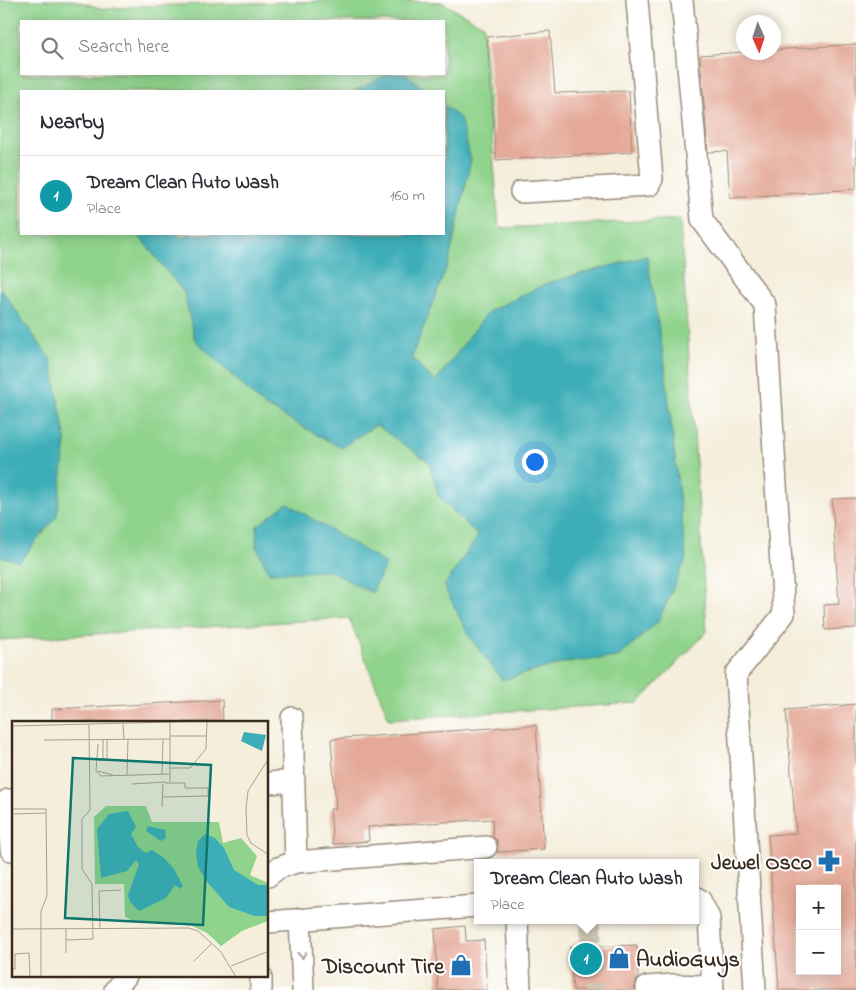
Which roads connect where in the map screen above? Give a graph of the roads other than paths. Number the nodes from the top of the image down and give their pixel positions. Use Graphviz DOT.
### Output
graph roads {
  1 [pos="637,0"];
  2 [pos="682,0"];
  3 [pos="521,192"];
  4 [pos="292,718"];
  5 [pos="294,781"];
  6 [pos="269,783"];
  7 [pos="12,800"];
  8 [pos="486,847"];
  9 [pos="12,850"];
  10 [pos="277,869"];
  11 [pos="699,899"];
  12 [pos="474,906"];
  13 [pos="300,919"];
  14 [pos="269,922"];
  15 [pos="699,922"];
  16 [pos="517,924"];
  17 [pos="124,978"];
  18 [pos="663,988"];
  19 [pos="707,989"];
  20 [pos="115,990"];
  21 [pos="303,990"];
  22 [pos="520,990"];
  23 [pos="755,990"];
  1 -- 3 [label="lane"];
  2 -- 23 [label="lane"];
  4 -- 5 [label="lane"];
  5 -- 6 [label="lane"];
  5 -- 10 [label="lane"];
  7 -- 9 [label="lane"];
  8 -- 10 [label="lane"];
  11 -- 19 [label="lane"];
  12 -- 13 [label="lane"];
  13 -- 14 [label="lane"];
  13 -- 21 [label="lane, one-way"];
  15 -- 19 [label="lane"];
  16 -- 22 [label="lane"];
  17 -- 20 [label="lane"];
  18 -- 19 [label="lane"];
}
